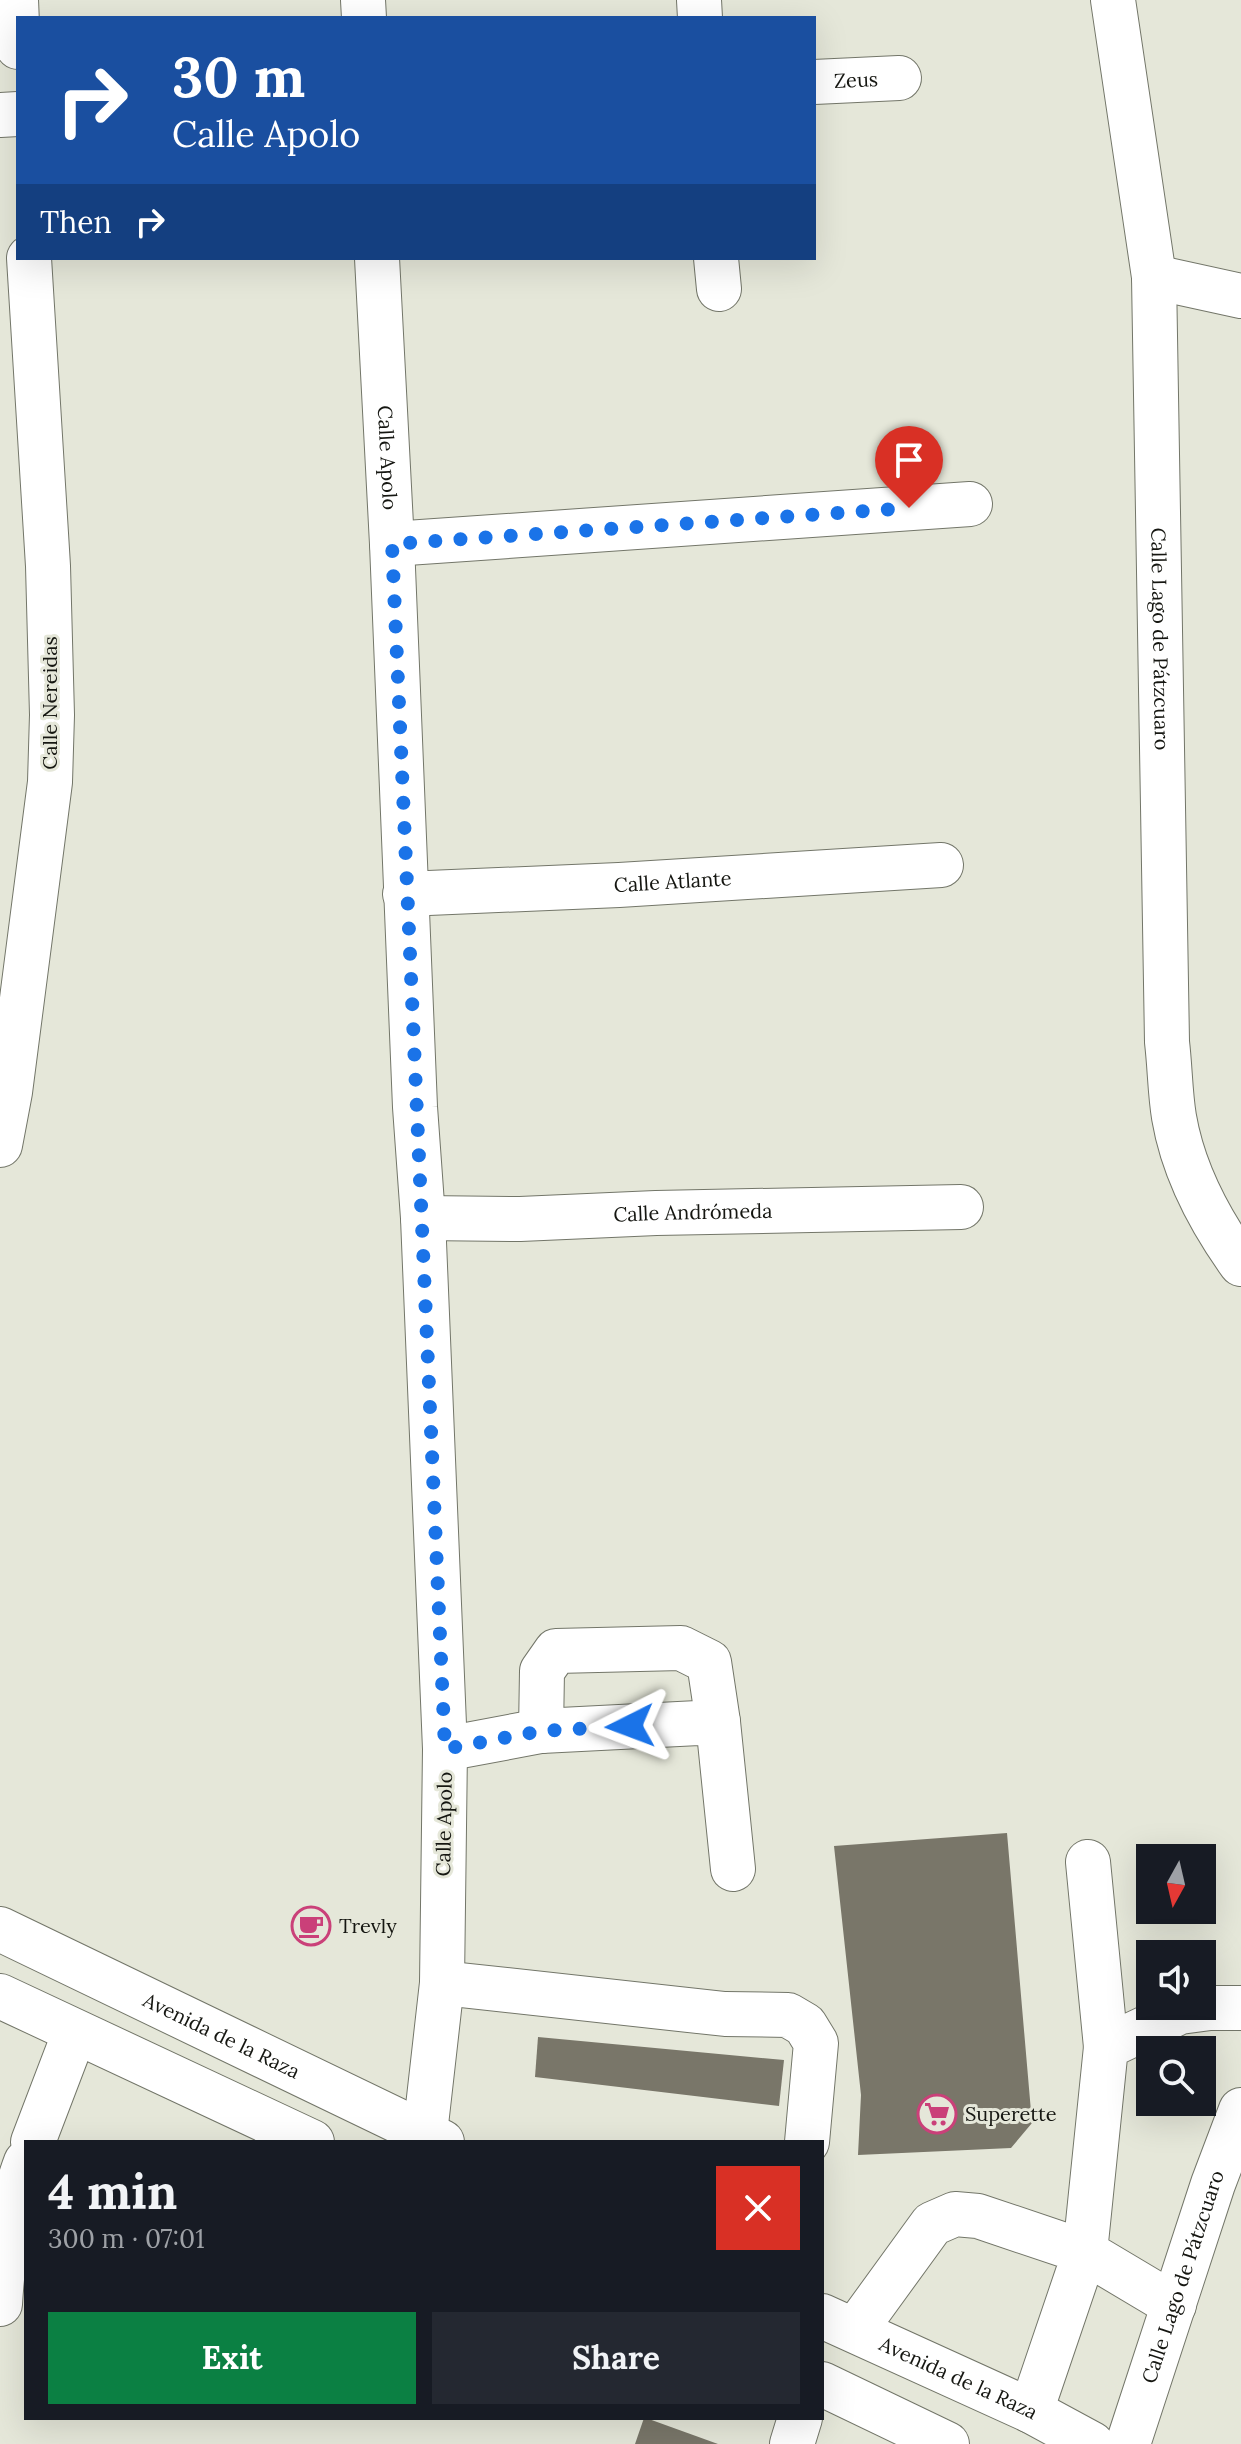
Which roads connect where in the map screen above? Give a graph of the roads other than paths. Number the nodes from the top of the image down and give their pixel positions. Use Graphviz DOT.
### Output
graph roads {
  1 [pos="1113,0"];
  2 [pos="899,78"];
  3 [pos="816,82"];
  4 [pos="29,260"];
  5 [pos="377,260"];
  6 [pos="1154,277"];
  7 [pos="1241,296"];
  8 [pos="970,504"];
  9 [pos="392,544"];
  10 [pos="941,865"];
  11 [pos="405,894"];
  12 [pos="0,1145"];
  13 [pos="961,1207"];
  14 [pos="423,1218"];
  15 [pos="1241,1264"];
  16 [pos="718,1722"];
  17 [pos="541,1731"];
  18 [pos="445,1749"];
  19 [pos="1088,1862"];
  20 [pos="733,1869"];
  21 [pos="0,1929"];
  22 [pos="442,1983"];
  23 [pos="0,1996"];
  24 [pos="1241,2008"];
  25 [pos="75,2032"];
  26 [pos="1106,2047"];
  27 [pos="1241,2110"];
  28 [pos="431,2139"];
  29 [pos="34,2140"];
  30 [pos="308,2140"];
  31 [pos="807,2140"];
  32 [pos="24,2167"];
  33 [pos="1085,2252"];
  34 [pos="0,2304"];
  35 [pos="1174,2305"];
  36 [pos="839,2323"];
  37 [pos="824,2385"];
  38 [pos="1031,2411"];
  39 [pos="799,2420"];
  40 [pos="901,2433"];
  41 [pos="792,2444"];
  42 [pos="947,2444"];
  43 [pos="1092,2444"];
  44 [pos="1128,2444"];
  1 -- 6 [label="street, Calle Lago de Pátzcuaro"];
  2 -- 3 [label="street, Zeus"];
  4 -- 12 [label="street, Calle Nereidas"];
  5 -- 9 [label="street, Calle Apolo"];
  6 -- 7 [label="street"];
  6 -- 15 [label="street, Calle Lago de Pátzcuaro"];
  8 -- 9 [label="street"];
  9 -- 11 [label="street, Calle Apolo"];
  10 -- 11 [label="street, Calle Atlante"];
  11 -- 14 [label="street, Calle Apolo"];
  13 -- 14 [label="street, Calle Andrómeda"];
  14 -- 18 [label="street, Calle Apolo"];
  16 -- 17 [label="street"];
  16 -- 17 [label="street"];
  16 -- 20 [label="street"];
  17 -- 18 [label="street"];
  18 -- 22 [label="street, Calle Apolo"];
  19 -- 26 [label="street"];
  21 -- 28 [label="street, Avenida de la Raza"];
  22 -- 28 [label="street, Calle Apolo"];
  22 -- 31 [label="street"];
  23 -- 25 [label="street"];
  24 -- 26 [label="street"];
  25 -- 29 [label="street"];
  25 -- 30 [label="street"];
  26 -- 33 [label="street"];
  27 -- 35 [label="street, Calle Lago de Pátzcuaro"];
  32 -- 34 [label="street"];
  33 -- 35 [label="street"];
  33 -- 36 [label="street"];
  33 -- 38 [label="street"];
  35 -- 44 [label="street, Calle Lago de Pátzcuaro"];
  36 -- 38 [label="street, Avenida de la Raza"];
  37 -- 40 [label="street"];
  38 -- 43 [label="street, Avenida de la Raza"];
  39 -- 41 [label="street"];
  40 -- 42 [label="street"];
}
